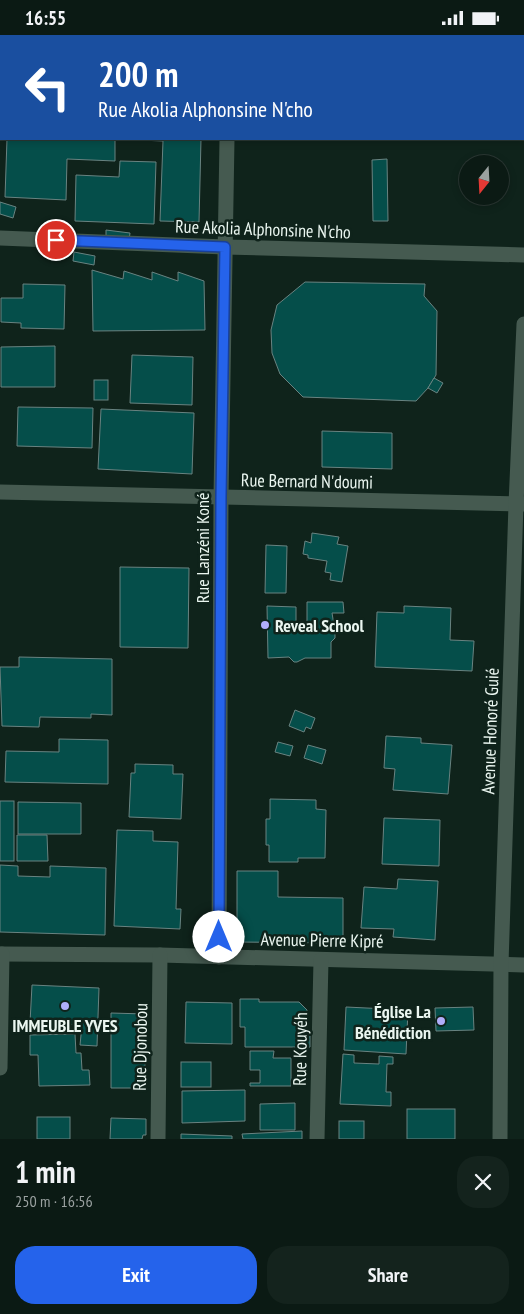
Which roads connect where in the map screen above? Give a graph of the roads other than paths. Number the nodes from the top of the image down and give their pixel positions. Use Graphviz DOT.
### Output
graph roads {
  1 [pos="227,140"];
  2 [pos="0,238"];
  3 [pos="225,247"];
  4 [pos="524,255"];
  5 [pos="524,324"];
  6 [pos="0,492"];
  7 [pos="221,497"];
  8 [pos="520,504"];
  9 [pos="1,954"];
  10 [pos="160,955"];
  11 [pos="219,957"];
  12 [pos="321,960"];
  13 [pos="501,964"];
  14 [pos="524,965"];
  15 [pos="0,1068"];
  16 [pos="158,1139"];
  17 [pos="317,1139"];
  18 [pos="500,1139"];
  1 -- 3 [label="street, Rue Lanzéni Koné"];
  2 -- 3 [label="street, Rue Akolia Alphonsine N'cho"];
  3 -- 4 [label="street, Rue Akolia Alphonsine N'cho"];
  3 -- 7 [label="street, Rue Lanzéni Koné"];
  5 -- 8 [label="street, Avenue Honoré Guié"];
  6 -- 7 [label="street, Rue Bernard N'doumi"];
  7 -- 8 [label="street, Rue Bernard N'doumi"];
  7 -- 11 [label="street, Rue Lanzéni Koné"];
  8 -- 13 [label="street, Avenue Honoré Guié"];
  9 -- 10 [label="street, Avenue Pierre Kipré"];
  9 -- 15 [label="street"];
  10 -- 11 [label="street, Avenue Pierre Kipré"];
  10 -- 16 [label="street, Rue Djonobou"];
  11 -- 12 [label="street, Avenue Pierre Kipré"];
  12 -- 13 [label="street, Avenue Pierre Kipré"];
  12 -- 17 [label="street, Rue Kouyéh"];
  13 -- 14 [label="street, Avenue Pierre Kipré"];
  13 -- 18 [label="street, Avenue Honoré Guié"];
}
